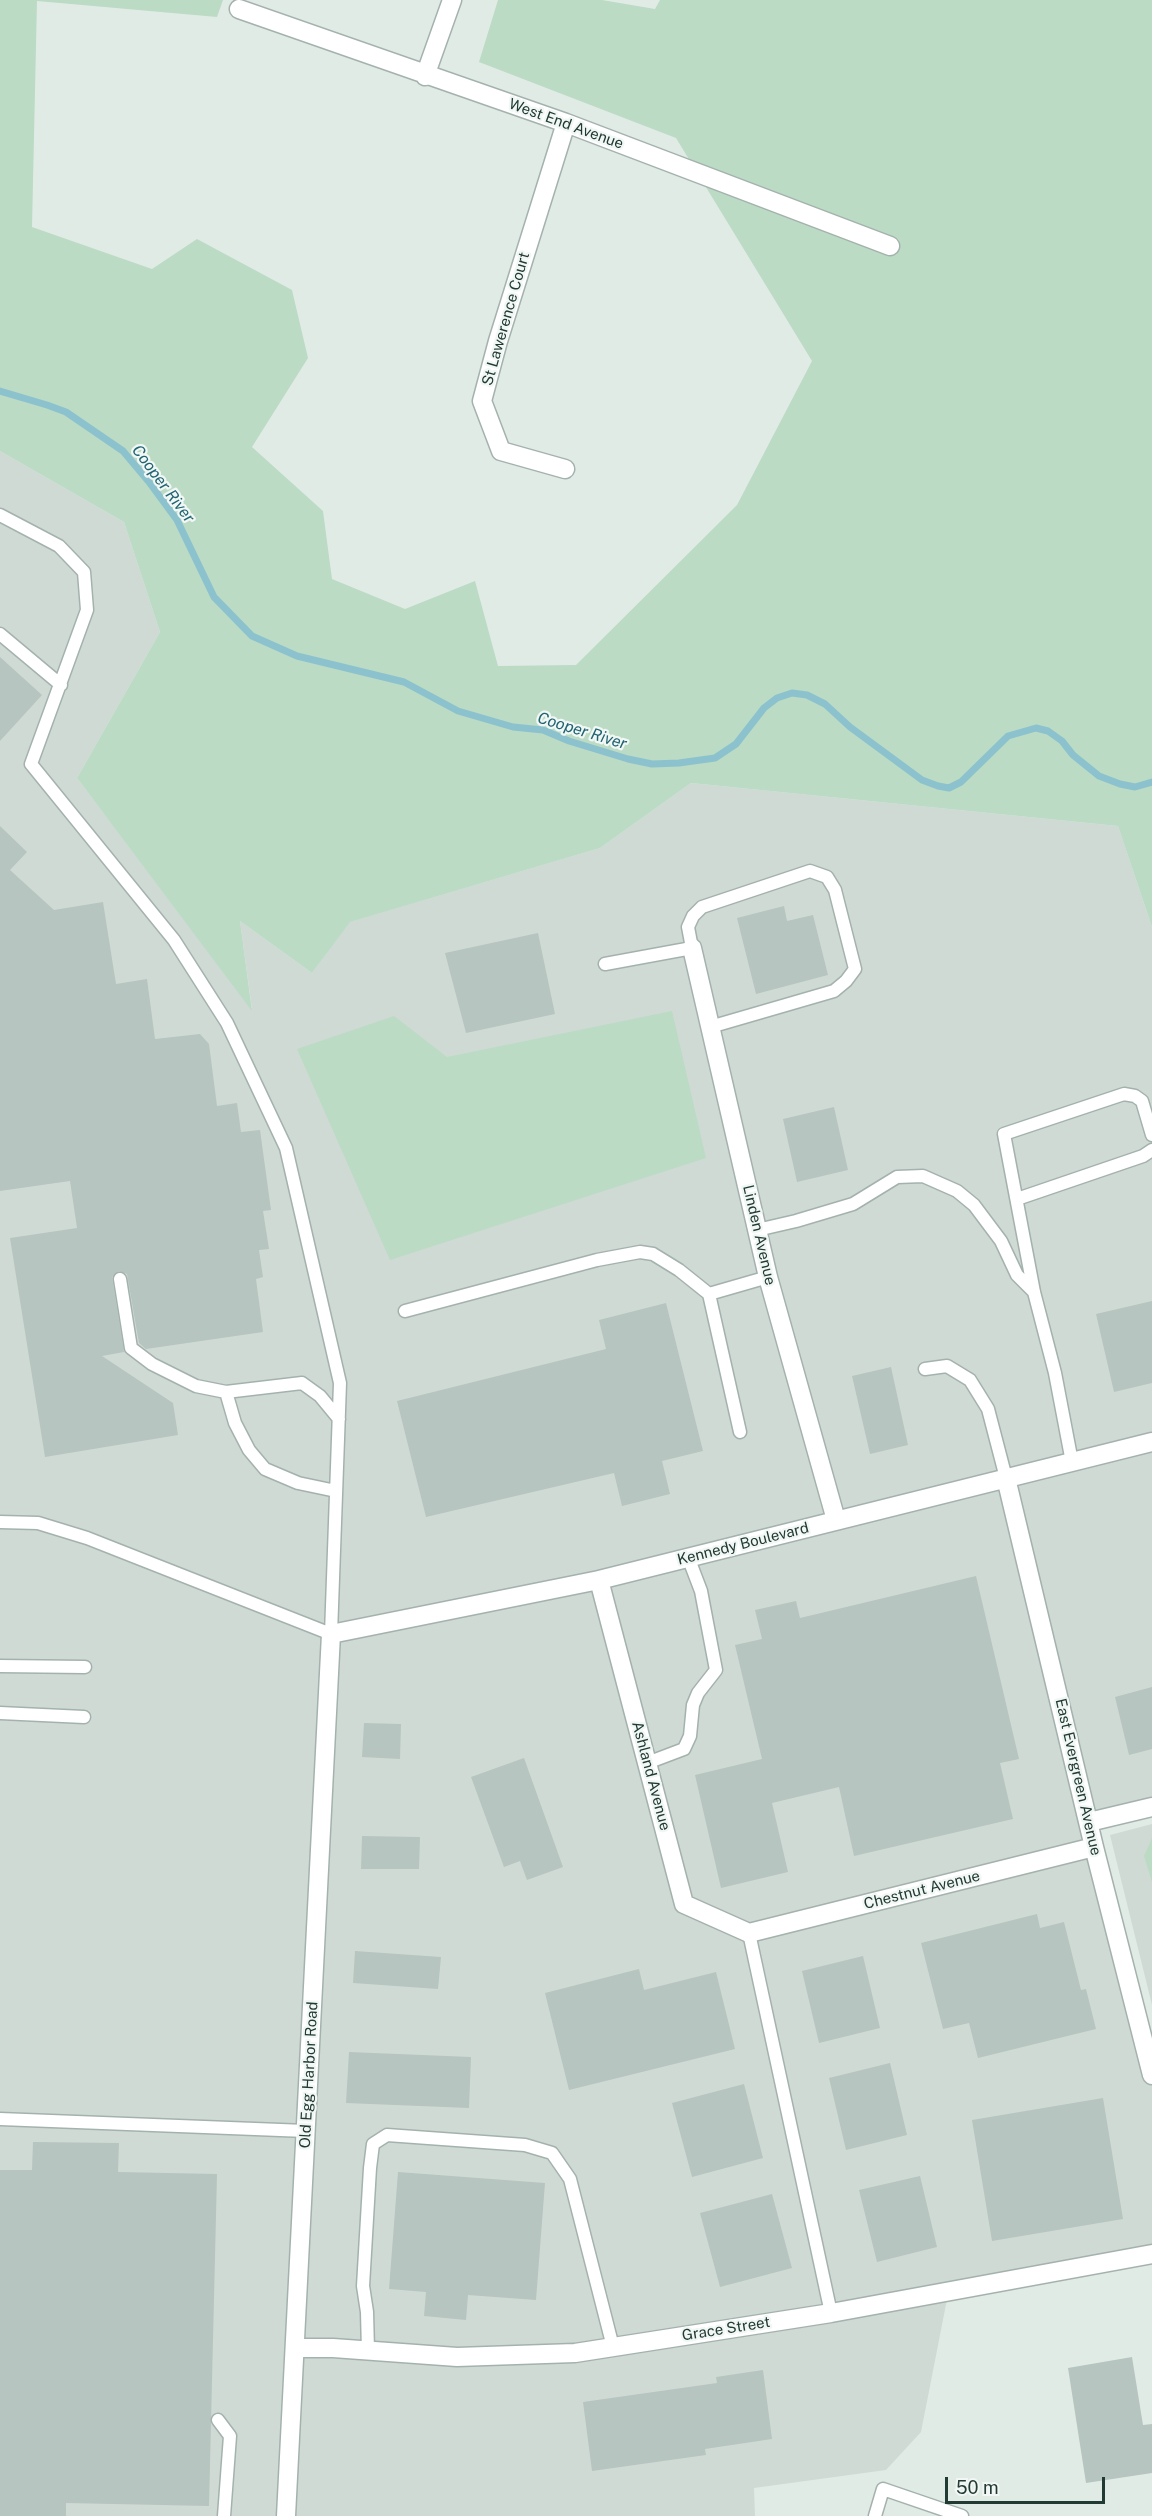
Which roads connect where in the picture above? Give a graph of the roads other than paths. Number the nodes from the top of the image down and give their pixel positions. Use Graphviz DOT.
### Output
graph roads {
  1 [pos="452,0"];
  2 [pos="239,9"];
  3 [pos="425,76"];
  4 [pos="566,123"];
  5 [pos="890,246"];
  6 [pos="565,469"];
  7 [pos="0,515"];
  8 [pos="0,634"];
  9 [pos="61,685"];
  10 [pos="692,948"];
  11 [pos="605,964"];
  12 [pos="710,1027"];
  13 [pos="1152,1135"];
  14 [pos="1152,1150"];
  15 [pos="1017,1199"];
  16 [pos="757,1230"];
  17 [pos="768,1277"];
  18 [pos="120,1279"];
  19 [pos="1034,1292"];
  20 [pos="709,1294"];
  21 [pos="405,1311"];
  22 [pos="925,1369"];
  23 [pos="226,1392"];
  24 [pos="339,1419"];
  25 [pos="740,1432"];
  26 [pos="1152,1442"];
  27 [pos="1072,1462"];
  28 [pos="1006,1478"];
  29 [pos="336,1491"];
  30 [pos="0,1516"];
  31 [pos="836,1520"];
  32 [pos="0,1522"];
  33 [pos="0,1533"];
  34 [pos="688,1557"];
  35 [pos="599,1580"];
  36 [pos="331,1634"];
  37 [pos="0,1666"];
  38 [pos="85,1667"];
  39 [pos="0,1713"];
  40 [pos="84,1717"];
  41 [pos="647,1763"];
  42 [pos="1152,1807"];
  43 [pos="1089,1822"];
  44 [pos="1095,1847"];
  45 [pos="749,1933"];
  46 [pos="1152,2075"];
  47 [pos="0,2119"];
  48 [pos="306,2131"];
  49 [pos="1152,2254"];
  50 [pos="831,2313"];
  51 [pos="613,2347"];
  52 [pos="295,2348"];
  53 [pos="368,2351"];
  54 [pos="218,2420"];
  55 [pos="224,2516"];
  56 [pos="286,2516"];
  57 [pos="875,2516"];
  58 [pos="962,2516"];
  1 -- 3 [label="street"];
  2 -- 3 [label="street, West End Avenue"];
  3 -- 4 [label="street, West End Avenue"];
  4 -- 5 [label="street, West End Avenue"];
  4 -- 6 [label="street, St Lawerence Court"];
  7 -- 9 [label="lane"];
  8 -- 9 [label="lane"];
  9 -- 24 [label="lane"];
  10 -- 11 [label="lane"];
  10 -- 12 [label="street, Linden Avenue"];
  10 -- 12 [label="lane"];
  12 -- 16 [label="street, Linden Avenue"];
  13 -- 15 [label="lane"];
  14 -- 15 [label="lane"];
  15 -- 19 [label="lane"];
  16 -- 17 [label="street, Linden Avenue"];
  16 -- 19 [label="lane"];
  17 -- 20 [label="lane"];
  17 -- 31 [label="street, Linden Avenue"];
  18 -- 23 [label="lane"];
  19 -- 27 [label="lane"];
  20 -- 21 [label="lane"];
  20 -- 25 [label="lane"];
  22 -- 28 [label="lane"];
  23 -- 24 [label="lane"];
  23 -- 29 [label="lane"];
  24 -- 29 [label="lane"];
  26 -- 27 [label="street, Kennedy Boulevard"];
  27 -- 28 [label="street, Kennedy Boulevard"];
  28 -- 31 [label="street, Kennedy Boulevard"];
  28 -- 43 [label="street, East Evergreen Avenue"];
  29 -- 36 [label="lane"];
  30 -- 32 [label="lane"];
  31 -- 34 [label="street, Kennedy Boulevard"];
  32 -- 33 [label="lane"];
  32 -- 36 [label="lane"];
  34 -- 35 [label="street, Kennedy Boulevard"];
  34 -- 41 [label="lane"];
  35 -- 36 [label="street, Kennedy Boulevard"];
  35 -- 41 [label="street, Ashland Avenue"];
  36 -- 48 [label="street, Old Egg Harbor Road"];
  37 -- 38 [label="lane"];
  39 -- 40 [label="lane"];
  41 -- 45 [label="street, Ashland Avenue"];
  42 -- 43 [label="street"];
  43 -- 44 [label="street, East Evergreen Avenue"];
  44 -- 45 [label="street, Chestnut Avenue"];
  44 -- 46 [label="street, East Evergreen Avenue"];
  45 -- 50 [label="lane"];
  47 -- 48 [label="lane"];
  48 -- 52 [label="street, Old Egg Harbor Road"];
  49 -- 50 [label="street, Grace Street"];
  50 -- 51 [label="street, Grace Street"];
  51 -- 53 [label="street, Grace Street"];
  51 -- 53 [label="lane"];
  52 -- 53 [label="street, Grace Street"];
  52 -- 56 [label="street, Old Egg Harbor Road"];
  54 -- 55 [label="lane"];
  57 -- 58 [label="lane"];
}
